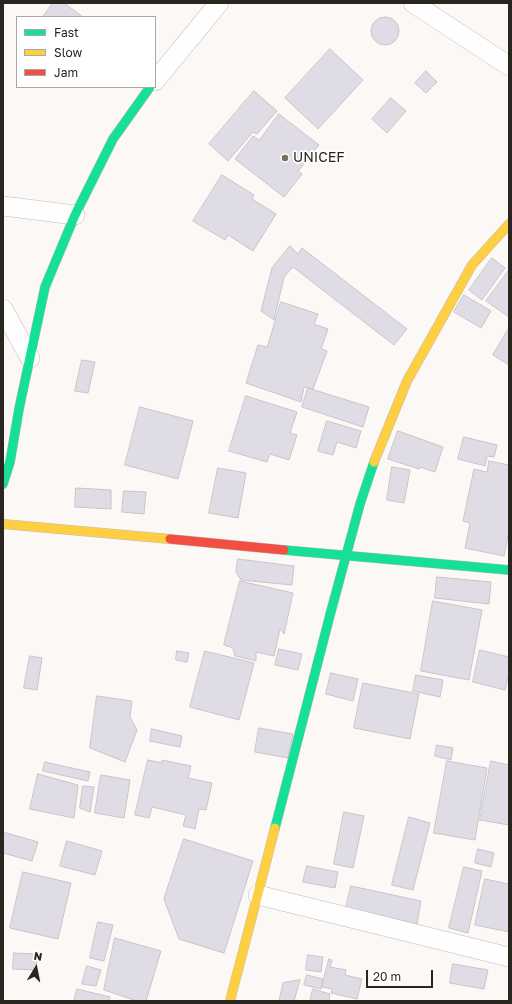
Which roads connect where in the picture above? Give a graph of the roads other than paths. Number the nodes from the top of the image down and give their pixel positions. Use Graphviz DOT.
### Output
graph roads {
  1 [pos="219,3"];
  2 [pos="413,3"];
  3 [pos="509,66"];
  4 [pos="156,80"];
  5 [pos="149,88"];
  6 [pos="3,206"];
  7 [pos="75,215"];
  8 [pos="509,224"];
  9 [pos="3,309"];
  10 [pos="30,358"];
  11 [pos="19,408"];
  12 [pos="3,431"];
  13 [pos="3,484"];
  14 [pos="3,524"];
  15 [pos="347,555"];
  16 [pos="509,570"];
  17 [pos="258,895"];
  18 [pos="509,957"];
  19 [pos="230,1001"];
  1 -- 4 [label="street"];
  2 -- 3 [label="street"];
  5 -- 7 [label="street"];
  6 -- 7 [label="street"];
  7 -- 10 [label="street"];
  8 -- 15 [label="street"];
  9 -- 10 [label="street"];
  10 -- 11 [label="street"];
  11 -- 12 [label="street"];
  11 -- 13 [label="street"];
  14 -- 15 [label="street"];
  15 -- 16 [label="street"];
  15 -- 17 [label="street"];
  17 -- 18 [label="street"];
  17 -- 19 [label="street"];
}
